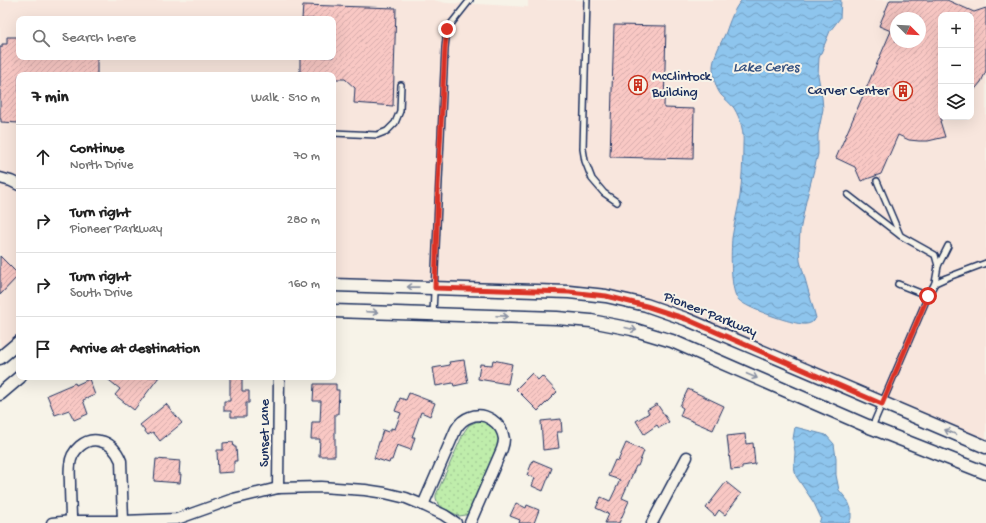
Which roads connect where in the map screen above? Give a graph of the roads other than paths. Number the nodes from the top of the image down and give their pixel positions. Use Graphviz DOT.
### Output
graph roads {
  1 [pos="470,0"];
  2 [pos="587,0"];
  3 [pos="401,86"];
  4 [pos="336,133"];
  5 [pos="0,178"];
  6 [pos="877,181"];
  7 [pos="16,184"];
  8 [pos="848,195"];
  9 [pos="617,202"];
  10 [pos="901,236"];
  11 [pos="948,246"];
  12 [pos="986,263"];
  13 [pos="938,266"];
  14 [pos="935,283"];
  15 [pos="898,284"];
  16 [pos="336,285"];
  17 [pos="435,288"];
  18 [pos="928,296"];
  19 [pos="336,311"];
  20 [pos="433,314"];
  21 [pos="16,345"];
  22 [pos="0,358"];
  23 [pos="16,380"];
  24 [pos="279,380"];
  25 [pos="0,394"];
  26 [pos="882,404"];
  27 [pos="872,428"];
  28 [pos="986,447"];
  29 [pos="687,457"];
  30 [pos="986,473"];
  31 [pos="278,488"];
  32 [pos="423,505"];
  33 [pos="71,521"];
  34 [pos="123,521"];
  35 [pos="178,521"];
  36 [pos="52,523"];
  37 [pos="456,523"];
  38 [pos="470,523"];
  39 [pos="652,523"];
  1 -- 17 [label="lane"];
  2 -- 9 [label="lane"];
  3 -- 4 [label="lane"];
  5 -- 7 [label="street"];
  6 -- 10 [label="lane"];
  8 -- 10 [label="lane"];
  10 -- 13 [label="lane"];
  11 -- 13 [label="lane"];
  12 -- 14 [label="lane"];
  13 -- 14 [label="lane"];
  14 -- 18 [label="lane"];
  15 -- 18 [label="lane"];
  17 -- 16 [label="street, Pioneer Parkway, one-way"];
  17 -- 20 [label="lane"];
  17 -- 26 [label="street, Pioneer Parkway"];
  18 -- 26 [label="lane"];
  19 -- 20 [label="street, one-way"];
  20 -- 27 [label="street, one-way"];
  21 -- 22 [label="street"];
  23 -- 25 [label="street"];
  24 -- 31 [label="street, Sunset Lane"];
  26 -- 27 [label="lane"];
  28 -- 26 [label="street, Pioneer Parkway, one-way"];
  27 -- 30 [label="street"];
  29 -- 39 [label="street"];
  31 -- 32 [label="street"];
  31 -- 35 [label="street"];
  32 -- 37 [label="street"];
  32 -- 38 [label="street"];
  33 -- 34 [label="street"];
  33 -- 34 [label="street"];
  33 -- 36 [label="street"];
  34 -- 35 [label="street"];
}
